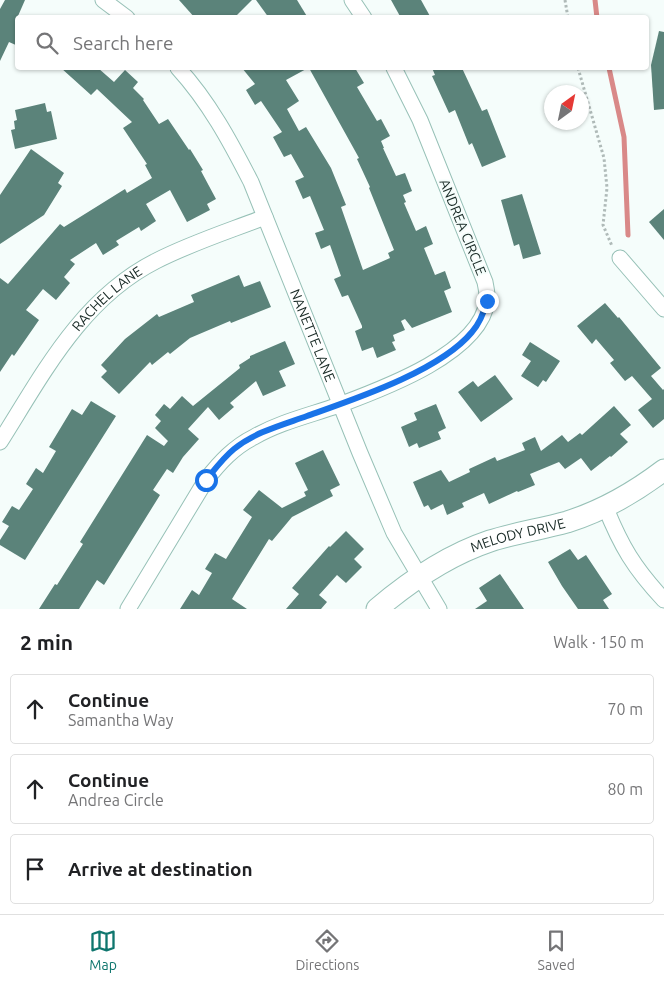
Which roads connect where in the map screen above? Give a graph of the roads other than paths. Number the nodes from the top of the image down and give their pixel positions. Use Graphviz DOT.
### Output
graph roads {
  1 [pos="102,0"];
  2 [pos="352,0"];
  3 [pos="123,15"];
  4 [pos="362,15"];
  5 [pos="180,70"];
  6 [pos="395,70"];
  7 [pos="265,218"];
  8 [pos="620,258"];
  9 [pos="664,309"];
  10 [pos="341,404"];
  11 [pos="0,442"];
  12 [pos="664,470"];
  13 [pos="605,506"];
  14 [pos="419,576"];
  15 [pos="664,600"];
  16 [pos="128,609"];
  17 [pos="377,609"];
  18 [pos="438,609"];
  1 -- 3 [label="street"];
  2 -- 4 [label="street"];
  5 -- 7 [label="street, NANETTE LANE"];
  6 -- 10 [label="street, ANDREA CIRCLE"];
  7 -- 10 [label="street, NANETTE LANE"];
  7 -- 11 [label="street, RACHEL LANE"];
  8 -- 9 [label="street"];
  10 -- 14 [label="street, NANETTE LANE"];
  10 -- 16 [label="street, ANDREA CIRCLE"];
  12 -- 13 [label="street, MELODY DRIVE"];
  13 -- 14 [label="street, MELODY DRIVE"];
  13 -- 15 [label="street"];
  14 -- 17 [label="street, MELODY DRIVE"];
  14 -- 18 [label="street, NANETTE LANE"];
}
